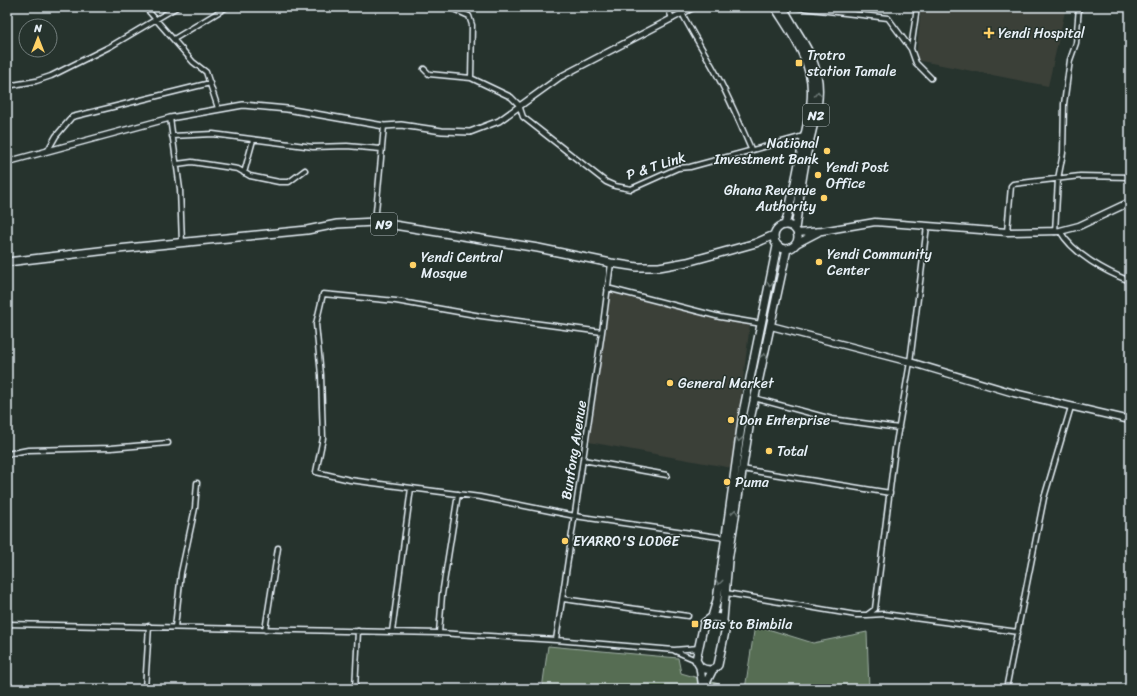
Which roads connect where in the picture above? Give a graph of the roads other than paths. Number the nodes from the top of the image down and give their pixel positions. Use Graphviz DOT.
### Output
graph roads {
  1 [pos="145,7"];
  2 [pos="177,7"];
  3 [pos="226,7"];
  4 [pos="449,7"];
  5 [pos="668,7"];
  6 [pos="694,7"];
  7 [pos="776,7"];
  8 [pos="783,7"];
  9 [pos="793,7"];
  10 [pos="917,7"];
  11 [pos="1079,7"];
  12 [pos="172,8"];
  13 [pos="682,13"];
  14 [pos="672,18"];
  15 [pos="155,20"];
  16 [pos="174,39"];
  17 [pos="911,49"];
  18 [pos="424,69"];
  19 [pos="471,78"];
  20 [pos="931,78"];
  21 [pos="210,83"];
  22 [pos="7,86"];
  23 [pos="519,105"];
  24 [pos="218,108"];
  25 [pos="170,118"];
  26 [pos="384,126"];
  27 [pos="172,136"];
  28 [pos="804,136"];
  29 [pos="253,140"];
  30 [pos="381,149"];
  31 [pos="751,149"];
  32 [pos="48,150"];
  33 [pos="7,162"];
  34 [pos="177,164"];
  35 [pos="305,170"];
  36 [pos="244,173"];
  37 [pos="1130,177"];
  38 [pos="1058,179"];
  39 [pos="1130,202"];
  40 [pos="375,222"];
  41 [pos="785,225"];
  42 [pos="927,226"];
  43 [pos="796,231"];
  44 [pos="822,231"];
  45 [pos="1007,232"];
  46 [pos="1057,232"];
  47 [pos="775,241"];
  48 [pos="182,244"];
  49 [pos="796,244"];
  50 [pos="787,250"];
  51 [pos="7,262"];
  52 [pos="611,263"];
  53 [pos="1130,281"];
  54 [pos="607,288"];
  55 [pos="762,324"];
  56 [pos="771,326"];
  57 [pos="602,332"];
  58 [pos="910,362"];
  59 [pos="754,398"];
  60 [pos="1071,407"];
  61 [pos="1130,420"];
  62 [pos="899,428"];
  63 [pos="168,443"];
  64 [pos="7,454"];
  65 [pos="582,460"];
  66 [pos="742,469"];
  67 [pos="667,475"];
  68 [pos="197,483"];
  69 [pos="411,488"];
  70 [pos="890,493"];
  71 [pos="458,494"];
  72 [pos="575,516"];
  73 [pos="725,538"];
  74 [pos="278,548"];
  75 [pos="726,593"];
  76 [pos="563,599"];
  77 [pos="867,615"];
  78 [pos="688,616"];
  79 [pos="712,617"];
  80 [pos="722,620"];
  81 [pos="7,624"];
  82 [pos="149,626"];
  83 [pos="176,627"];
  84 [pos="265,630"];
  85 [pos="358,631"];
  86 [pos="392,632"];
  87 [pos="1018,632"];
  88 [pos="439,633"];
  89 [pos="556,640"];
  90 [pos="699,648"];
  91 [pos="674,650"];
  92 [pos="696,660"];
  93 [pos="700,667"];
  94 [pos="713,669"];
  95 [pos="145,689"];
  96 [pos="355,689"];
  97 [pos="703,689"];
  98 [pos="1006,689"];
  1 -- 15 [label="street"];
  2 -- 12 [label="street"];
  3 -- 16 [label="street"];
  4 -- 19 [label="street"];
  5 -- 14 [label="street"];
  6 -- 13 [label="street"];
  7 -- 28 [label="highway, N2"];
  43 -- 8 [label="highway, N2, one-way"];
  9 -- 17 [label="street"];
  10 -- 17 [label="street"];
  11 -- 38 [label="street"];
  12 -- 15 [label="street"];
  13 -- 14 [label="street"];
  13 -- 31 [label="street"];
  14 -- 23 [label="street"];
  15 -- 16 [label="street"];
  15 -- 22 [label="street"];
  16 -- 21 [label="street"];
  17 -- 20 [label="street"];
  18 -- 19 [label="street"];
  19 -- 23 [label="street"];
  21 -- 24 [label="street"];
  21 -- 32 [label="street"];
  23 -- 26 [label="street"];
  23 -- 31 [label="street, P & T Link"];
  24 -- 25 [label="street"];
  24 -- 26 [label="street"];
  25 -- 27 [label="street"];
  25 -- 32 [label="street"];
  26 -- 30 [label="street"];
  27 -- 29 [label="street"];
  27 -- 34 [label="street"];
  28 -- 31 [label="street, P & T Link"];
  28 -- 41 [label="highway, N2"];
  29 -- 30 [label="street"];
  29 -- 36 [label="street"];
  30 -- 40 [label="street"];
  32 -- 33 [label="street"];
  34 -- 36 [label="street"];
  34 -- 48 [label="street"];
  35 -- 36 [label="street"];
  37 -- 38 [label="street"];
  38 -- 45 [label="street"];
  38 -- 46 [label="street"];
  39 -- 46 [label="main road"];
  40 -- 48 [label="highway, N9"];
  40 -- 52 [label="highway, N9"];
  41 -- 43 [label="highway"];
  41 -- 47 [label="highway"];
  42 -- 44 [label="main road"];
  42 -- 45 [label="main road"];
  42 -- 58 [label="street"];
  43 -- 44 [label="main road"];
  43 -- 49 [label="highway"];
  44 -- 49 [label="main road"];
  45 -- 46 [label="main road"];
  46 -- 53 [label="street"];
  47 -- 50 [label="highway"];
  47 -- 52 [label="highway, N9"];
  47 -- 55 [label="highway, one-way"];
  48 -- 51 [label="highway, N9"];
  49 -- 50 [label="highway"];
  50 -- 56 [label="highway"];
  52 -- 54 [label="street, Bunfong Avenue"];
  54 -- 55 [label="street"];
  54 -- 57 [label="street, Bunfong Avenue"];
  55 -- 73 [label="highway, one-way"];
  56 -- 58 [label="main road"];
  59 -- 56 [label="highway, one-way"];
  57 -- 65 [label="street, Bunfong Avenue"];
  57 -- 69 [label="street"];
  58 -- 60 [label="main road"];
  58 -- 62 [label="street"];
  59 -- 62 [label="street"];
  59 -- 66 [label="highway"];
  60 -- 61 [label="main road"];
  60 -- 87 [label="street"];
  62 -- 70 [label="street"];
  63 -- 64 [label="street"];
  65 -- 67 [label="street"];
  65 -- 72 [label="street, Bunfong Avenue"];
  66 -- 70 [label="street"];
  75 -- 66 [label="highway, one-way"];
  68 -- 83 [label="street"];
  69 -- 71 [label="street"];
  69 -- 86 [label="street"];
  70 -- 77 [label="street"];
  71 -- 72 [label="street"];
  71 -- 88 [label="street"];
  72 -- 73 [label="street"];
  72 -- 76 [label="street, Bunfong Avenue"];
  73 -- 79 [label="highway, one-way"];
  74 -- 84 [label="street"];
  75 -- 77 [label="street"];
  75 -- 80 [label="highway"];
  76 -- 78 [label="street"];
  76 -- 89 [label="street, Bunfong Avenue"];
  77 -- 87 [label="street"];
  79 -- 80 [label="highway"];
  79 -- 90 [label="highway"];
  80 -- 94 [label="highway"];
  81 -- 82 [label="street"];
  82 -- 83 [label="street"];
  82 -- 95 [label="street"];
  83 -- 84 [label="street"];
  84 -- 85 [label="street"];
  85 -- 86 [label="street"];
  85 -- 96 [label="street"];
  86 -- 88 [label="street"];
  87 -- 98 [label="street"];
  88 -- 89 [label="street"];
  89 -- 91 [label="street"];
  90 -- 91 [label="street"];
  90 -- 92 [label="highway"];
  91 -- 92 [label="street"];
  92 -- 93 [label="highway"];
  93 -- 94 [label="highway"];
  93 -- 97 [label="highway"];
  94 -- 97 [label="highway"];
}
